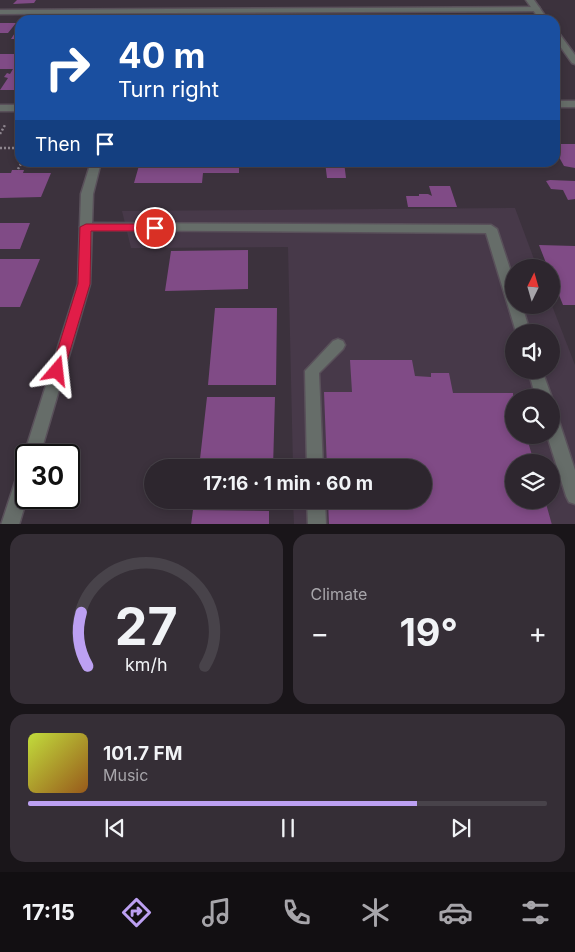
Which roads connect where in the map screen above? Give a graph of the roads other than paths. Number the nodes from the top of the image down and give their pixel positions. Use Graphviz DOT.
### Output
graph roads {
  1 [pos="530,0"];
  2 [pos="155,8"];
  3 [pos="536,9"];
  4 [pos="0,12"];
  5 [pos="152,15"];
  6 [pos="540,15"];
  7 [pos="560,41"];
  8 [pos="575,61"];
  9 [pos="560,104"];
  10 [pos="575,104"];
  11 [pos="0,108"];
  12 [pos="15,108"];
  13 [pos="95,167"];
  14 [pos="86,227"];
  15 [pos="505,275"];
  16 [pos="338,345"];
  17 [pos="35,444"];
  18 [pos="558,444"];
  19 [pos="315,459"];
  20 [pos="575,496"];
  21 [pos="15,508"];
  22 [pos="316,509"];
  23 [pos="10,524"];
  24 [pos="317,524"];
  1 -- 3 [label="street"];
  2 -- 3 [label="street"];
  2 -- 4 [label="street"];
  2 -- 5 [label="street"];
  3 -- 6 [label="street"];
  7 -- 8 [label="street"];
  9 -- 10 [label="street"];
  11 -- 12 [label="street"];
  13 -- 14 [label="street"];
  14 -- 15 [label="street"];
  14 -- 17 [label="street"];
  16 -- 19 [label="street"];
  18 -- 20 [label="street"];
  21 -- 23 [label="street"];
  22 -- 24 [label="street"];
}
